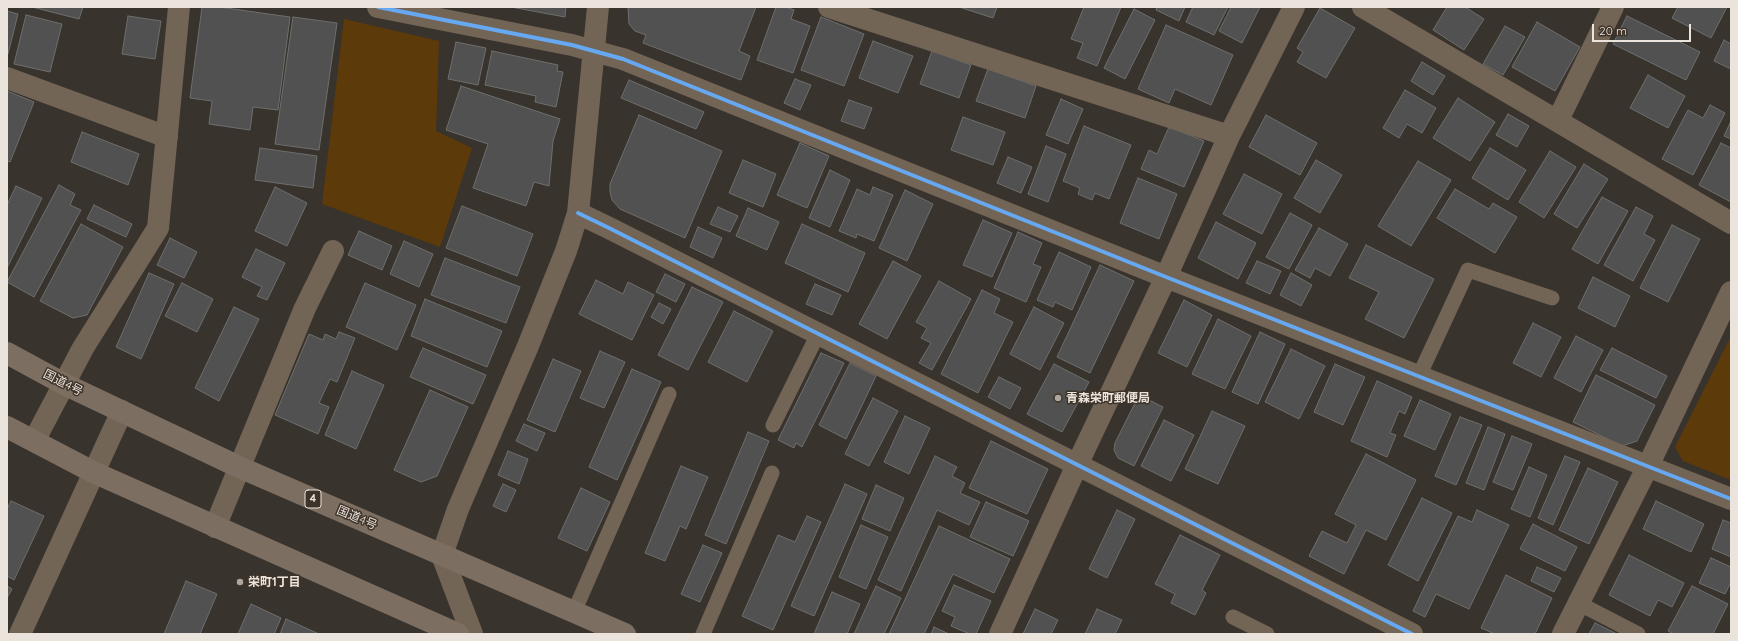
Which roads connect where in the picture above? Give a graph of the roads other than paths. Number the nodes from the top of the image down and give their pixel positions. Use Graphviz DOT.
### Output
graph roads {
  1 [pos="179,7"];
  2 [pos="378,7"];
  3 [pos="598,7"];
  4 [pos="829,7"];
  5 [pos="1294,7"];
  6 [pos="1363,7"];
  7 [pos="1613,7"];
  8 [pos="593,52"];
  9 [pos="7,78"];
  10 [pos="1558,120"];
  11 [pos="1229,136"];
  12 [pos="167,137"];
  13 [pos="578,214"];
  14 [pos="1731,223"];
  15 [pos="333,251"];
  16 [pos="1166,277"];
  17 [pos="1731,292"];
  18 [pos="1552,298"];
  19 [pos="818,334"];
  20 [pos="7,353"];
  21 [pos="1419,376"];
  22 [pos="64,384"];
  23 [pos="669,394"];
  24 [pos="122,411"];
  25 [pos="773,425"];
  26 [pos="7,427"];
  27 [pos="34,441"];
  28 [pos="1077,465"];
  29 [pos="1648,466"];
  30 [pos="239,467"];
  31 [pos="93,472"];
  32 [pos="772,473"];
  33 [pos="1731,499"];
  34 [pos="215,527"];
  35 [pos="442,555"];
  36 [pos="1578,603"];
  37 [pos="574,612"];
  38 [pos="1233,617"];
  39 [pos="20,634"];
  40 [pos="458,634"];
  41 [pos="472,634"];
  42 [pos="625,634"];
  43 [pos="703,634"];
  44 [pos="1000,634"];
  45 [pos="1267,634"];
  46 [pos="1412,634"];
  47 [pos="1563,634"];
  48 [pos="1638,634"];
  1 -- 12 [label="street"];
  2 -- 8 [label="street"];
  3 -- 8 [label="street"];
  4 -- 11 [label="street"];
  5 -- 11 [label="street"];
  6 -- 10 [label="street"];
  7 -- 10 [label="street"];
  8 -- 13 [label="street"];
  8 -- 16 [label="street"];
  9 -- 12 [label="street"];
  10 -- 14 [label="street"];
  11 -- 16 [label="street"];
  12 -- 22 [label="street"];
  13 -- 19 [label="street"];
  13 -- 35 [label="street"];
  15 -- 30 [label="street"];
  16 -- 21 [label="street"];
  16 -- 28 [label="street"];
  17 -- 29 [label="street"];
  18 -- 21 [label="lane"];
  19 -- 25 [label="lane"];
  19 -- 28 [label="street"];
  20 -- 22 [label="highway, 国道4号 / 4"];
  21 -- 29 [label="street"];
  22 -- 24 [label="highway, 国道4号 / 4"];
  22 -- 27 [label="street"];
  23 -- 37 [label="lane"];
  24 -- 30 [label="highway, 国道4号 / 4"];
  24 -- 31 [label="street"];
  26 -- 27 [label="highway"];
  27 -- 31 [label="highway"];
  28 -- 44 [label="street"];
  28 -- 46 [label="street"];
  29 -- 33 [label="street"];
  29 -- 36 [label="street"];
  30 -- 34 [label="street"];
  30 -- 35 [label="highway, 国道4号 / 4"];
  31 -- 34 [label="highway"];
  31 -- 39 [label="street"];
  32 -- 43 [label="lane"];
  34 -- 40 [label="highway"];
  35 -- 37 [label="highway, 国道4号 / 4"];
  35 -- 41 [label="street"];
  36 -- 47 [label="street"];
  36 -- 48 [label="lane"];
  37 -- 42 [label="highway, 国道4号 / 4"];
  38 -- 45 [label="lane"];
}
